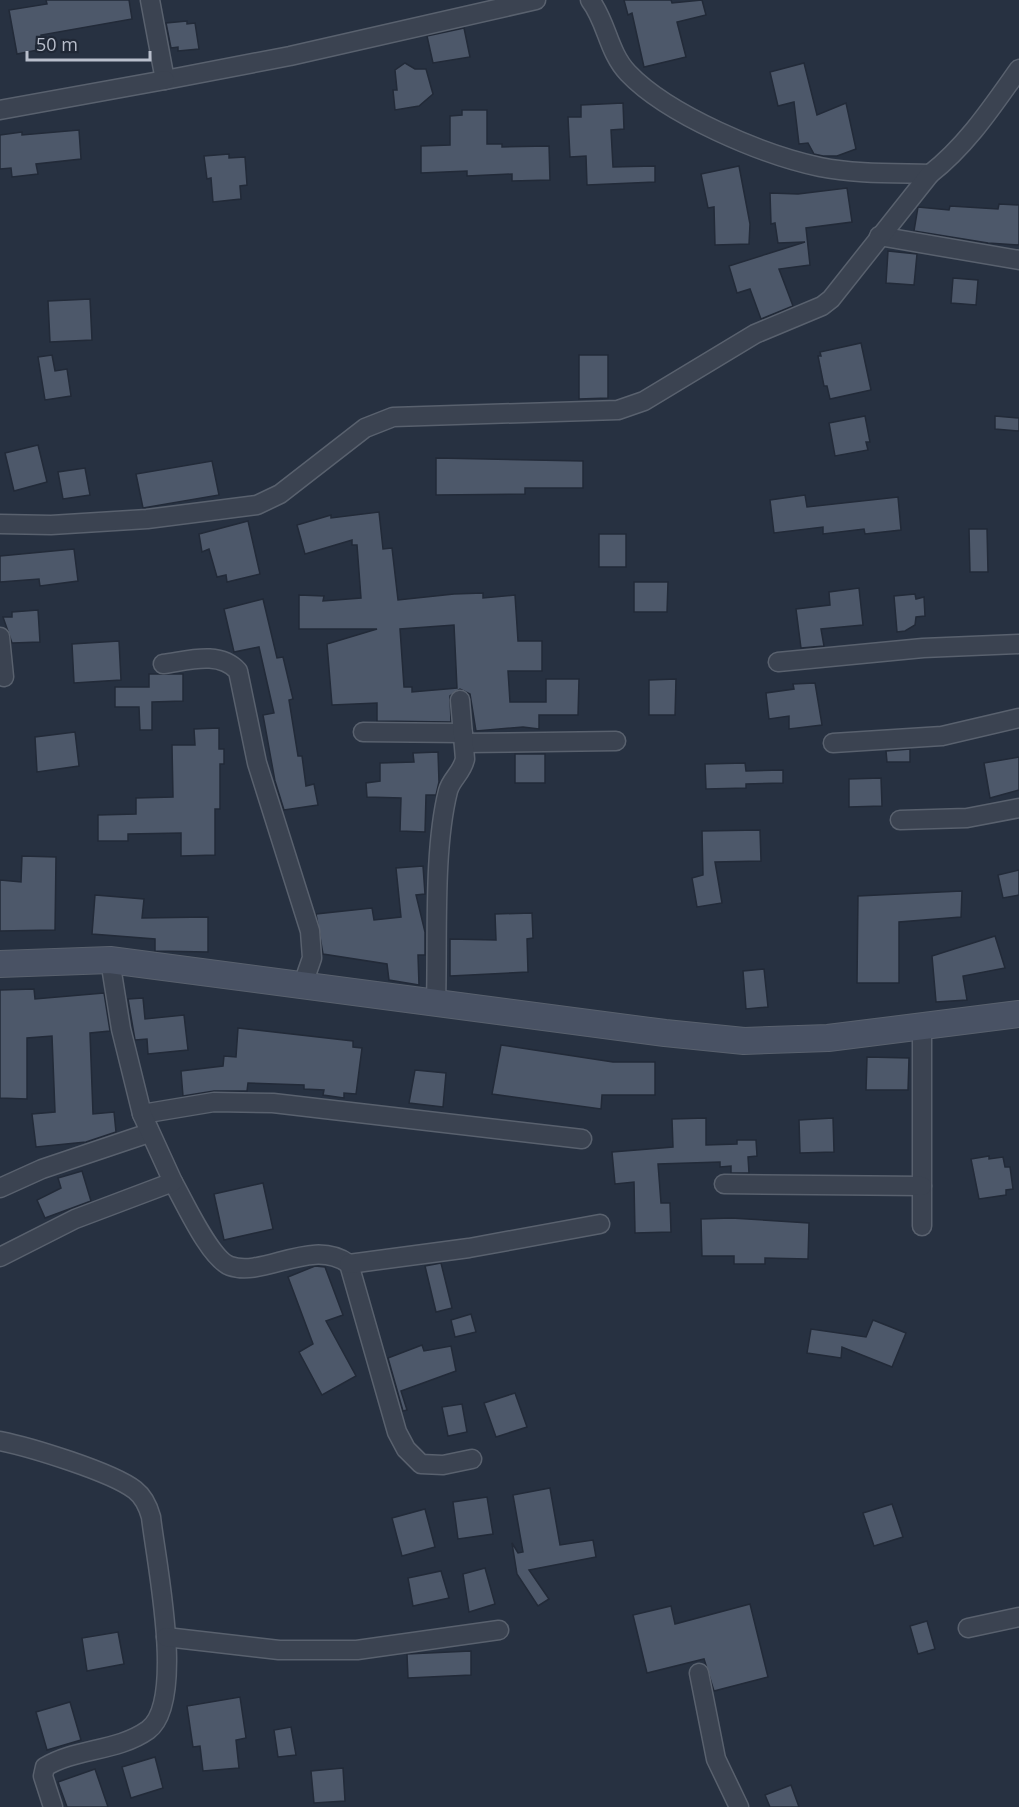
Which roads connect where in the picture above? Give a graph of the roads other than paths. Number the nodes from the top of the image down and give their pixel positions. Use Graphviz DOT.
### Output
graph roads {
  1 [pos="150,0"];
  2 [pos="536,0"];
  3 [pos="590,0"];
  4 [pos="1019,69"];
  5 [pos="165,80"];
  6 [pos="0,110"];
  7 [pos="930,174"];
  8 [pos="879,236"];
  9 [pos="1019,260"];
  10 [pos="0,525"];
  11 [pos="0,637"];
  12 [pos="1019,644"];
  13 [pos="778,662"];
  14 [pos="163,664"];
  15 [pos="4,677"];
  16 [pos="460,700"];
  17 [pos="1019,718"];
  18 [pos="363,732"];
  19 [pos="464,738"];
  20 [pos="616,741"];
  21 [pos="833,743"];
  22 [pos="1019,808"];
  23 [pos="900,820"];
  24 [pos="110,960"];
  25 [pos="0,964"];
  26 [pos="303,984"];
  27 [pos="436,1002"];
  28 [pos="1019,1014"];
  29 [pos="922,1026"];
  30 [pos="142,1114"];
  31 [pos="149,1133"];
  32 [pos="582,1139"];
  33 [pos="172,1182"];
  34 [pos="724,1184"];
  35 [pos="922,1186"];
  36 [pos="0,1188"];
  37 [pos="600,1224"];
  38 [pos="922,1226"];
  39 [pos="0,1257"];
  40 [pos="349,1264"];
  41 [pos="0,1441"];
  42 [pos="472,1459"];
  43 [pos="1019,1617"];
  44 [pos="968,1628"];
  45 [pos="499,1630"];
  46 [pos="166,1637"];
  47 [pos="699,1673"];
  48 [pos="53,1807"];
  49 [pos="739,1807"];
  1 -- 5 [label="street"];
  2 -- 5 [label="street"];
  3 -- 7 [label="street"];
  4 -- 7 [label="street"];
  5 -- 6 [label="street"];
  7 -- 8 [label="street"];
  8 -- 9 [label="street"];
  8 -- 10 [label="street"];
  11 -- 15 [label="street"];
  12 -- 13 [label="street"];
  14 -- 26 [label="street"];
  16 -- 19 [label="street"];
  17 -- 21 [label="street"];
  18 -- 19 [label="street"];
  19 -- 20 [label="street"];
  19 -- 27 [label="street"];
  22 -- 23 [label="street"];
  24 -- 25 [label="main road"];
  24 -- 26 [label="main road"];
  24 -- 30 [label="street"];
  26 -- 27 [label="main road"];
  27 -- 29 [label="main road"];
  28 -- 29 [label="main road"];
  29 -- 35 [label="street"];
  30 -- 31 [label="street"];
  30 -- 32 [label="street"];
  31 -- 33 [label="street"];
  31 -- 36 [label="street"];
  33 -- 39 [label="street"];
  33 -- 40 [label="street"];
  34 -- 35 [label="street"];
  35 -- 38 [label="street"];
  37 -- 40 [label="street"];
  40 -- 42 [label="street"];
  41 -- 46 [label="street"];
  43 -- 44 [label="street"];
  45 -- 46 [label="street"];
  46 -- 48 [label="street"];
  47 -- 49 [label="street"];
}
